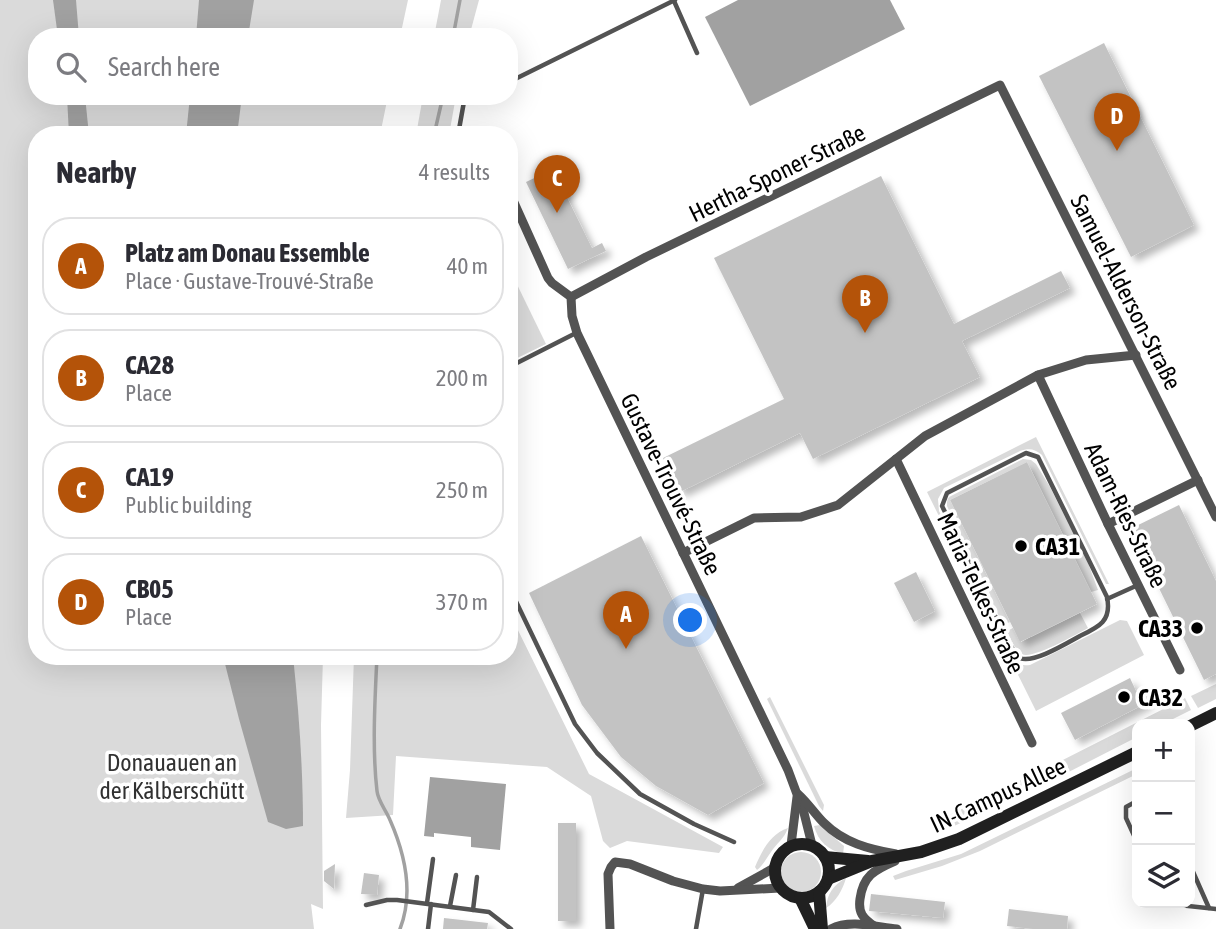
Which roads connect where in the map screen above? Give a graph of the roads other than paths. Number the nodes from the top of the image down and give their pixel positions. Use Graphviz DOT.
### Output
graph roads {
  1 [pos="675,0"];
  2 [pos="697,53"];
  3 [pos="518,78"];
  4 [pos="1000,85"];
  5 [pos="464,105"];
  6 [pos="460,126"];
  7 [pos="518,211"];
  8 [pos="571,297"];
  9 [pos="577,333"];
  10 [pos="1136,355"];
  11 [pos="518,362"];
  12 [pos="1038,375"];
  13 [pos="896,459"];
  14 [pos="1198,480"];
  15 [pos="1216,517"];
  16 [pos="1108,524"];
  17 [pos="683,553"];
  18 [pos="1138,585"];
  19 [pos="1107,599"];
  20 [pos="518,606"];
  21 [pos="1180,670"];
  22 [pos="1216,713"];
  23 [pos="1195,724"];
  24 [pos="1032,743"];
  25 [pos="1132,754"];
  26 [pos="797,792"];
  27 [pos="1132,804"];
  28 [pos="1132,830"];
  29 [pos="734,842"];
  30 [pos="791,845"];
  31 [pos="812,845"];
  32 [pos="904,856"];
  33 [pos="825,857"];
  34 [pos="433,859"];
  35 [pos="872,861"];
  36 [pos="774,868"];
  37 [pos="456,875"];
  38 [pos="1195,876"];
  39 [pos="477,877"];
  40 [pos="828,879"];
  41 [pos="780,888"];
  42 [pos="703,889"];
  43 [pos="737,889"];
  44 [pos="819,892"];
  45 [pos="800,898"];
  46 [pos="429,904"];
  47 [pos="366,905"];
  48 [pos="450,906"];
  49 [pos="1195,907"];
  50 [pos="1209,908"];
  51 [pos="473,909"];
  52 [pos="1216,909"];
  53 [pos="874,926"];
  54 [pos="428,929"];
  55 [pos="511,929"];
  56 [pos="610,929"];
  57 [pos="696,929"];
  58 [pos="815,929"];
  59 [pos="822,929"];
  60 [pos="831,929"];
  61 [pos="897,929"];
  1 -- 2 [label="lane"];
  1 -- 3 [label="lane"];
  4 -- 8 [label="street, Hertha-Sponer-Straße"];
  4 -- 10 [label="street, Samuel-Alderson-Straße"];
  5 -- 6 [label="lane"];
  7 -- 8 [label="street"];
  8 -- 9 [label="street, Gustave-Trouvé-Straße"];
  9 -- 11 [label="lane"];
  9 -- 17 [label="street, Gustave-Trouvé-Straße"];
  10 -- 12 [label="street"];
  10 -- 14 [label="street, Samuel-Alderson-Straße"];
  12 -- 13 [label="street"];
  12 -- 16 [label="street, Adam-Ries-Straße"];
  13 -- 17 [label="street"];
  13 -- 24 [label="street, Maria-Telkes-Straße"];
  14 -- 15 [label="street, Samuel-Alderson-Straße"];
  14 -- 16 [label="street"];
  16 -- 18 [label="street, Adam-Ries-Straße"];
  17 -- 26 [label="street, Gustave-Trouvé-Straße"];
  18 -- 19 [label="lane"];
  18 -- 21 [label="street, Adam-Ries-Straße"];
  19 -- 19 [label="lane"];
  20 -- 29 [label="lane"];
  22 -- 23 [label="street"];
  25 -- 32 [label="street, IN-Campus Allee"];
  26 -- 30 [label="street, Gustave-Trouvé-Straße"];
  26 -- 31 [label="street, Gustave-Trouvé-Straße"];
  26 -- 32 [label="street, Gustave-Trouvé-Straße"];
  27 -- 28 [label="lane"];
  30 -- 31 [label="street"];
  30 -- 36 [label="street"];
  31 -- 33 [label="street"];
  32 -- 35 [label="street, IN-Campus Allee"];
  32 -- 53 [label="street"];
  33 -- 35 [label="street, IN-Campus Allee"];
  33 -- 40 [label="street"];
  34 -- 46 [label="lane"];
  35 -- 40 [label="street, IN-Campus Allee"];
  36 -- 41 [label="street"];
  36 -- 43 [label="street"];
  37 -- 48 [label="lane"];
  38 -- 50 [label="lane"];
  39 -- 51 [label="lane"];
  40 -- 44 [label="street"];
  41 -- 43 [label="street"];
  41 -- 45 [label="street"];
  42 -- 43 [label="street"];
  42 -- 56 [label="street"];
  42 -- 57 [label="lane"];
  44 -- 45 [label="street"];
  44 -- 59 [label="street"];
  45 -- 58 [label="street"];
  46 -- 47 [label="lane"];
  46 -- 48 [label="lane"];
  46 -- 54 [label="lane"];
  48 -- 51 [label="lane"];
  49 -- 50 [label="lane"];
  50 -- 52 [label="lane"];
  51 -- 55 [label="lane"];
  53 -- 60 [label="street"];
  53 -- 61 [label="street"];
}
